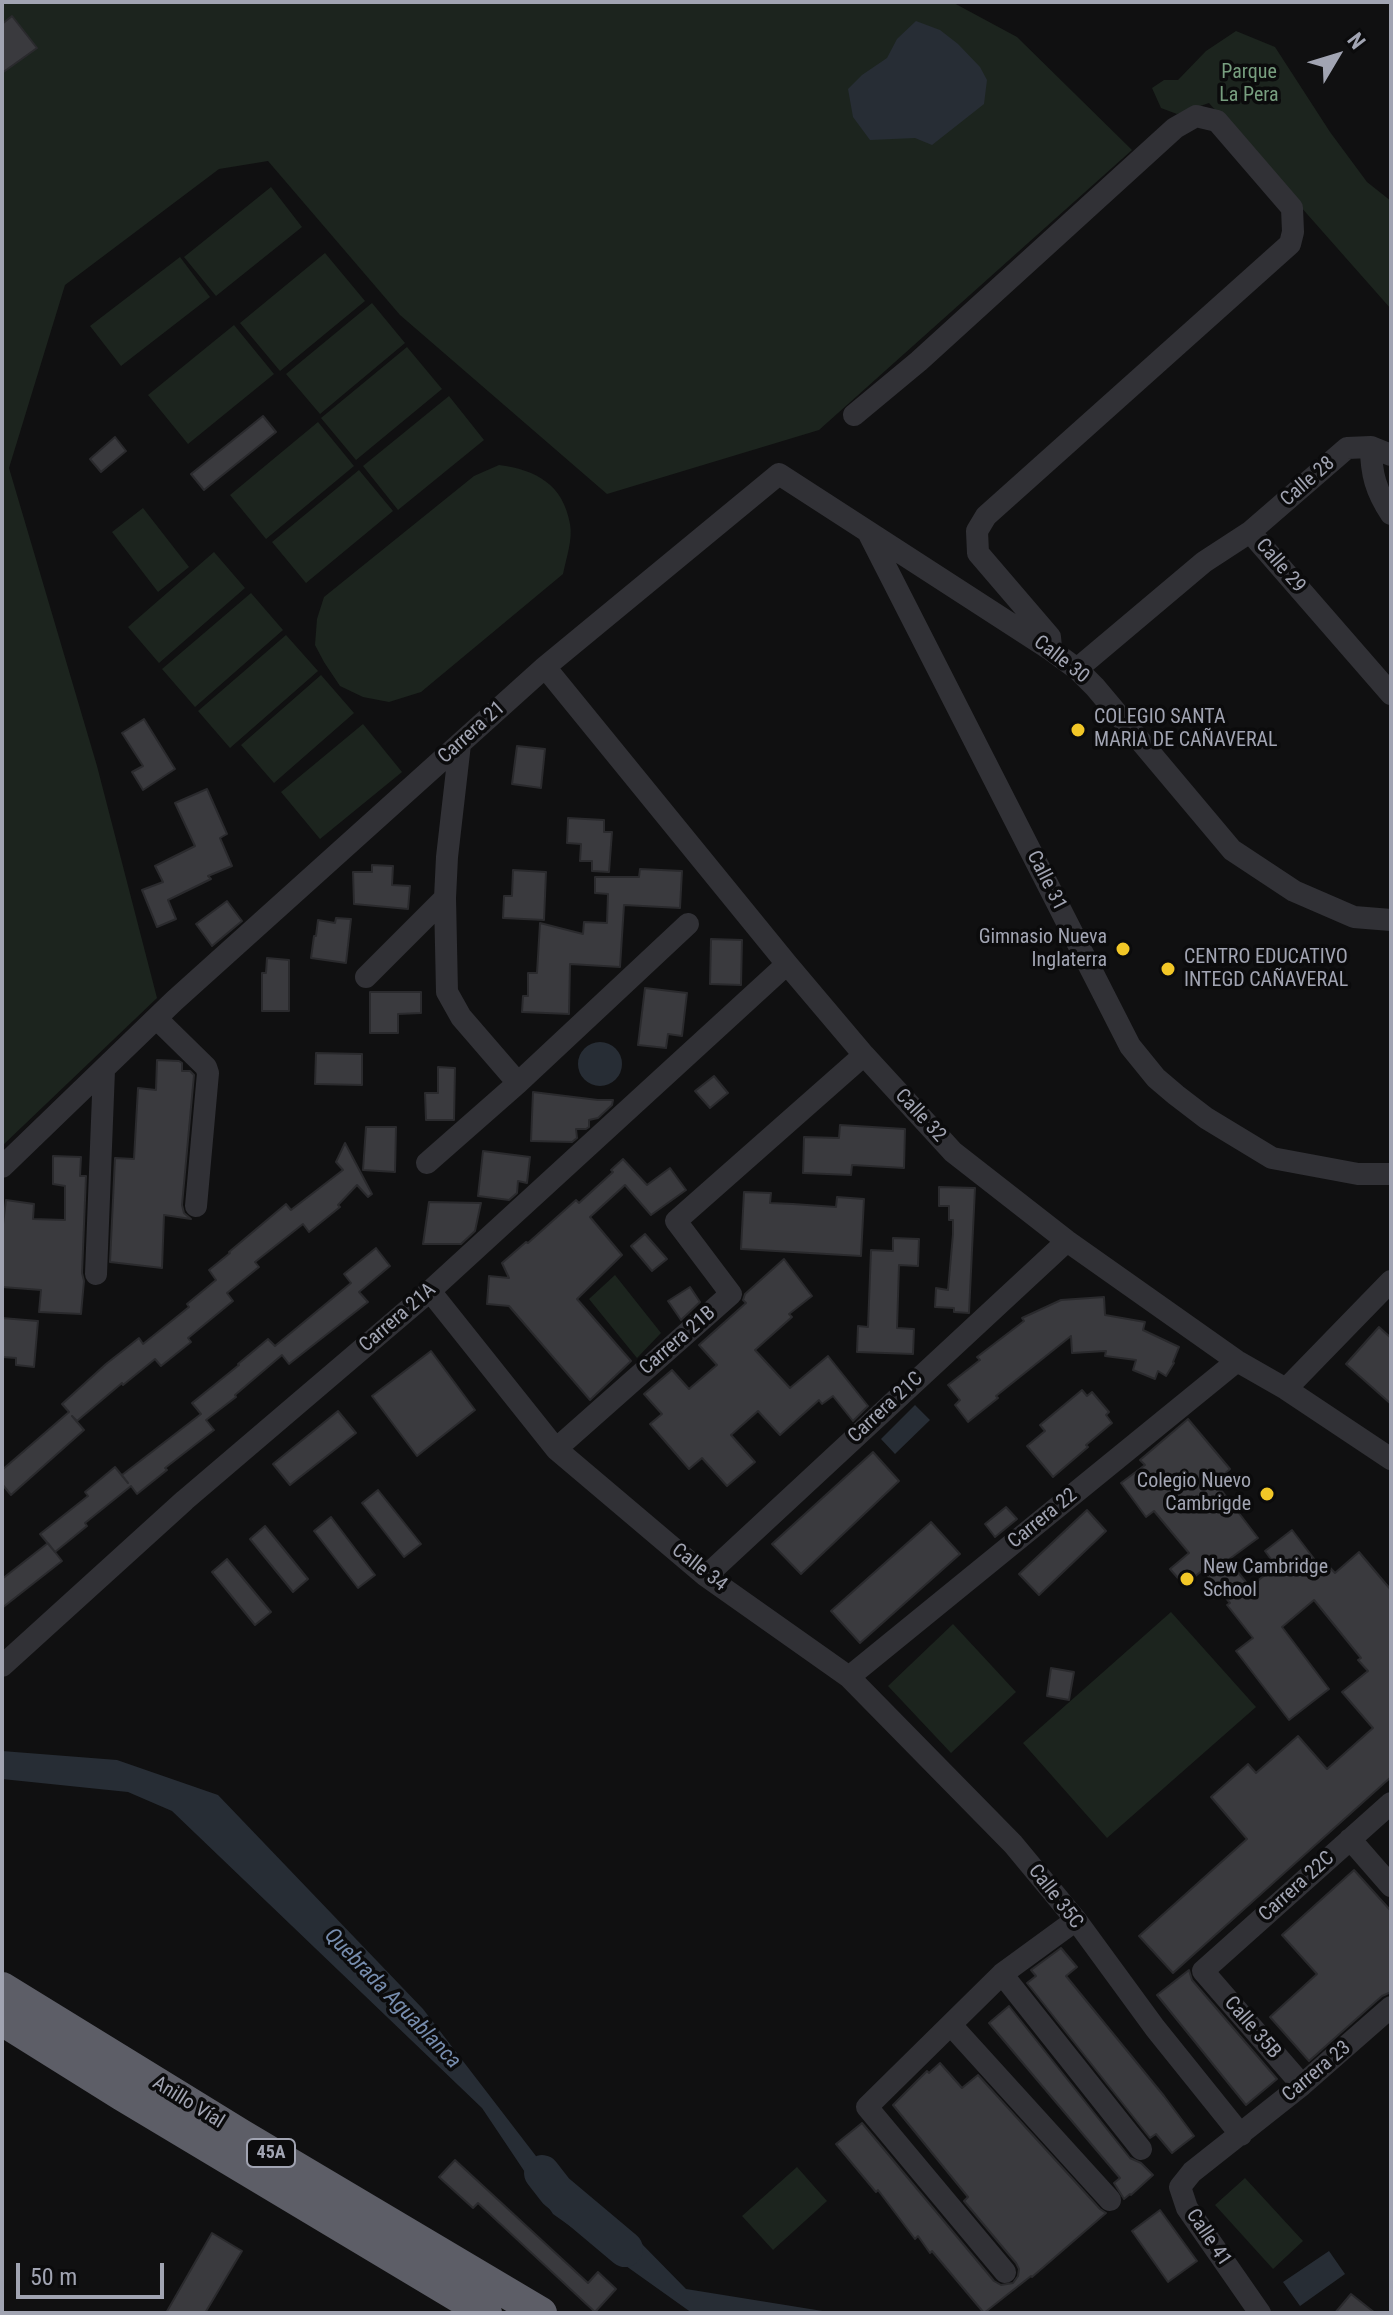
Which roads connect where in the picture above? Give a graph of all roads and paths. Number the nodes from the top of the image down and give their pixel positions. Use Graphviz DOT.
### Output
graph roads {
  1 [pos="854,415"];
  2 [pos="1381,451"];
  3 [pos="779,474"];
  4 [pos="1391,514"];
  5 [pos="1250,532"];
  6 [pos="868,533"];
  7 [pos="1051,650"];
  8 [pos="545,667"];
  9 [pos="1077,669"];
  10 [pos="1391,694"];
  11 [pos="460,744"];
  12 [pos="445,898"];
  13 [pos="1391,920"];
  14 [pos="688,924"];
  15 [pos="787,964"];
  16 [pos="366,977"];
  17 [pos="157,1019"];
  18 [pos="864,1055"];
  19 [pos="104,1070"];
  20 [pos="518,1083"];
  21 [pos="427,1163"];
  22 [pos="2,1167"];
  23 [pos="1391,1174"];
  24 [pos="196,1206"];
  25 [pos="1067,1241"];
  26 [pos="96,1274"];
  27 [pos="1391,1281"];
  28 [pos="430,1291"];
  29 [pos="1237,1361"];
  30 [pos="1286,1389"];
  31 [pos="556,1449"];
  32 [pos="1391,1459"];
  33 [pos="706,1576"];
  34 [pos="2,1666"];
  35 [pos="849,1677"];
  36 [pos="1391,1803"];
  37 [pos="1350,1839"];
  38 [pos="1391,1886"];
  39 [pos="1076,1920"];
  40 [pos="1203,1971"];
  41 [pos="1002,1974"];
  42 [pos="2,1988"];
  43 [pos="1391,2007"];
  44 [pos="2,2020"];
  45 [pos="951,2025"];
  46 [pos="1302,2085"];
  47 [pos="1241,2135"];
  48 [pos="1141,2149"];
  49 [pos="1110,2200"];
  50 [pos="1005,2272"];
  51 [pos="486,2313"];
  52 [pos="541,2313"];
  53 [pos="1260,2313"];
  1 -- 7 [label="street"];
  2 -- 4 [label="street, Calle 28"];
  2 -- 5 [label="street, Calle 28"];
  3 -- 6 [label="street, Calle 30"];
  3 -- 8 [label="street, Carrera 21"];
  5 -- 9 [label="street, Calle 29"];
  5 -- 10 [label="street, Calle 29"];
  6 -- 7 [label="street, Calle 30"];
  6 -- 23 [label="street, Calle 31"];
  7 -- 9 [label="street, Calle 30"];
  8 -- 11 [label="street, Carrera 21"];
  8 -- 15 [label="street, Calle 32"];
  9 -- 13 [label="street, Calle 30"];
  11 -- 12 [label="street"];
  11 -- 17 [label="street, Carrera 21"];
  12 -- 16 [label="street"];
  12 -- 20 [label="street"];
  14 -- 20 [label="street"];
  15 -- 18 [label="street, Calle 32"];
  15 -- 28 [label="street, Carrera 21A"];
  17 -- 19 [label="street, Carrera 21"];
  17 -- 24 [label="street"];
  18 -- 25 [label="street, Calle 32"];
  18 -- 31 [label="street, Carrera 21B"];
  19 -- 22 [label="street, Carrera 21"];
  19 -- 26 [label="street"];
  20 -- 21 [label="street"];
  25 -- 29 [label="street, Calle 32"];
  25 -- 33 [label="street, Carrera 21C"];
  27 -- 30 [label="street"];
  28 -- 31 [label="street"];
  28 -- 34 [label="street, Carrera 21A"];
  29 -- 30 [label="street, Calle 32"];
  29 -- 35 [label="street, Carrera 22"];
  30 -- 32 [label="street, Calle 32"];
  31 -- 33 [label="street, Calle 34"];
  33 -- 35 [label="street, Calle 34"];
  35 -- 39 [label="street, Calle 35C"];
  36 -- 37 [label="street, Carrera 22C"];
  37 -- 38 [label="street"];
  37 -- 40 [label="street, Carrera 22C"];
  39 -- 41 [label="street"];
  39 -- 47 [label="street, Calle 35C"];
  40 -- 46 [label="street, Calle 35B"];
  41 -- 45 [label="street"];
  41 -- 48 [label="street"];
  42 -- 52 [label="highway, Anillo Víal / 45A"];
  43 -- 46 [label="street, Carrera 23"];
  44 -- 51 [label="highway, Anillo Víal / 45A"];
  45 -- 49 [label="street"];
  45 -- 50 [label="street"];
  46 -- 47 [label="street, Carrera 23"];
  47 -- 53 [label="street, Calle 41"];
}
